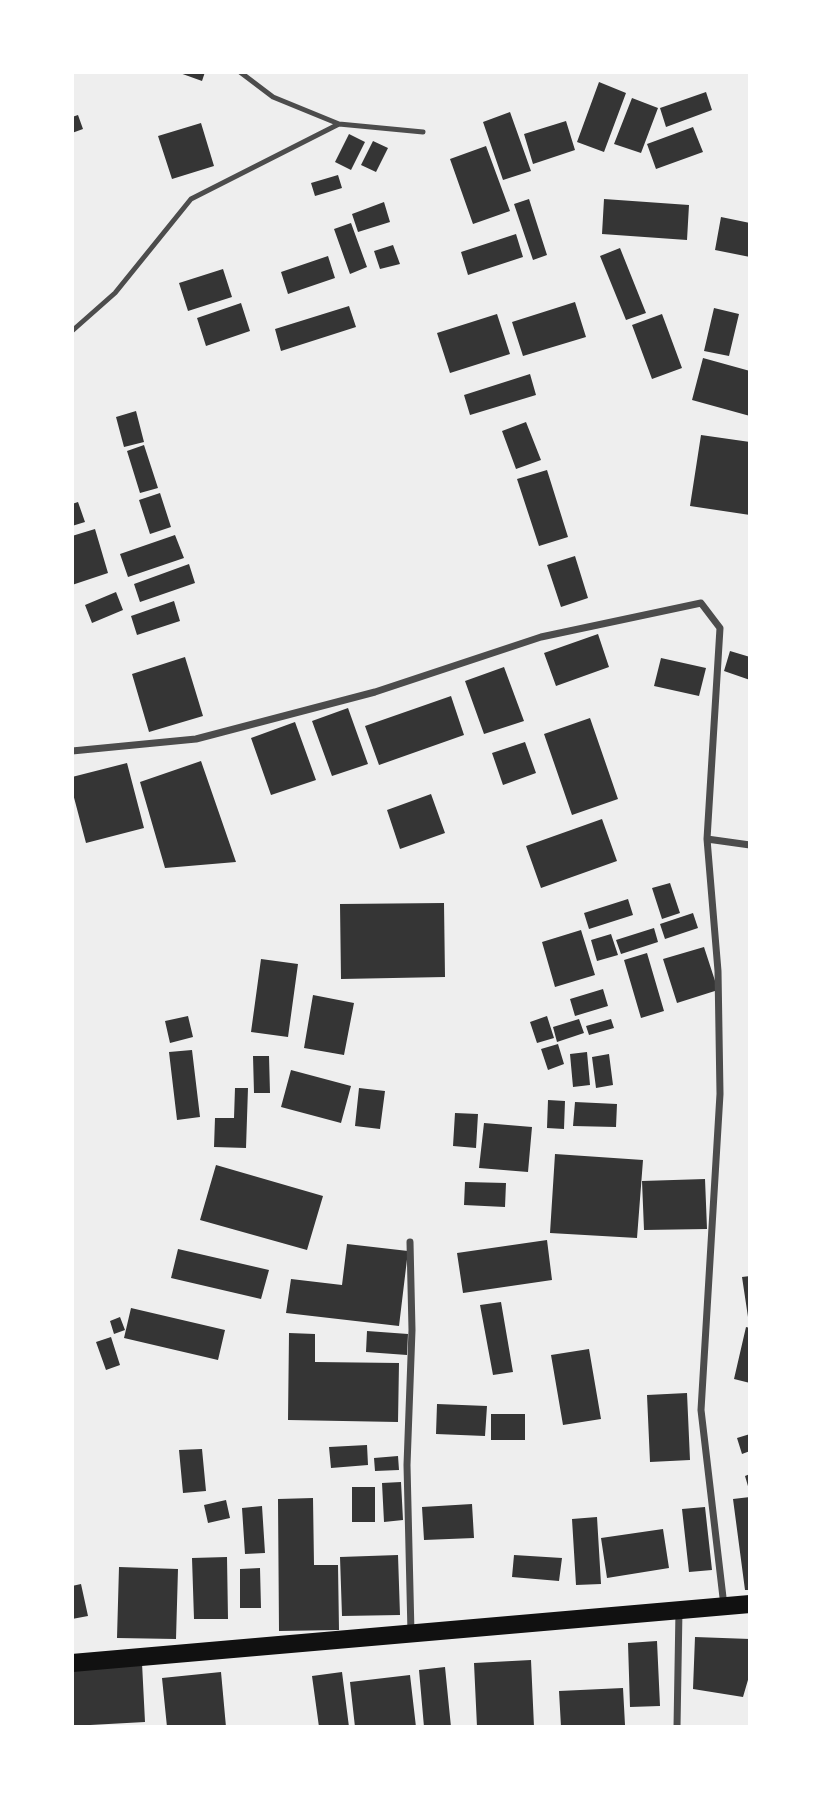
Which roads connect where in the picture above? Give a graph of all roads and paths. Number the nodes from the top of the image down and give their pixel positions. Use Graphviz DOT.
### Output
graph roads {
  1 [pos="240,72"];
  2 [pos="340,124"];
  3 [pos="422,132"];
  4 [pos="72,331"];
  5 [pos="72,751"];
  6 [pos="707,839"];
  7 [pos="750,845"];
  8 [pos="410,1242"];
  9 [pos="750,1604"];
  10 [pos="724,1606"];
  11 [pos="678,1609"];
  12 [pos="411,1633"];
  13 [pos="72,1663"];
  14 [pos="677,1727"];
  1 -- 2 [label="lane"];
  2 -- 3 [label="lane"];
  2 -- 4 [label="lane"];
  5 -- 6 [label="street"];
  6 -- 7 [label="street"];
  6 -- 10 [label="street"];
  8 -- 12 [label="street"];
  9 -- 10 [label="main road"];
  10 -- 11 [label="main road"];
  11 -- 12 [label="main road"];
  11 -- 14 [label="street"];
  12 -- 13 [label="main road"];
}
